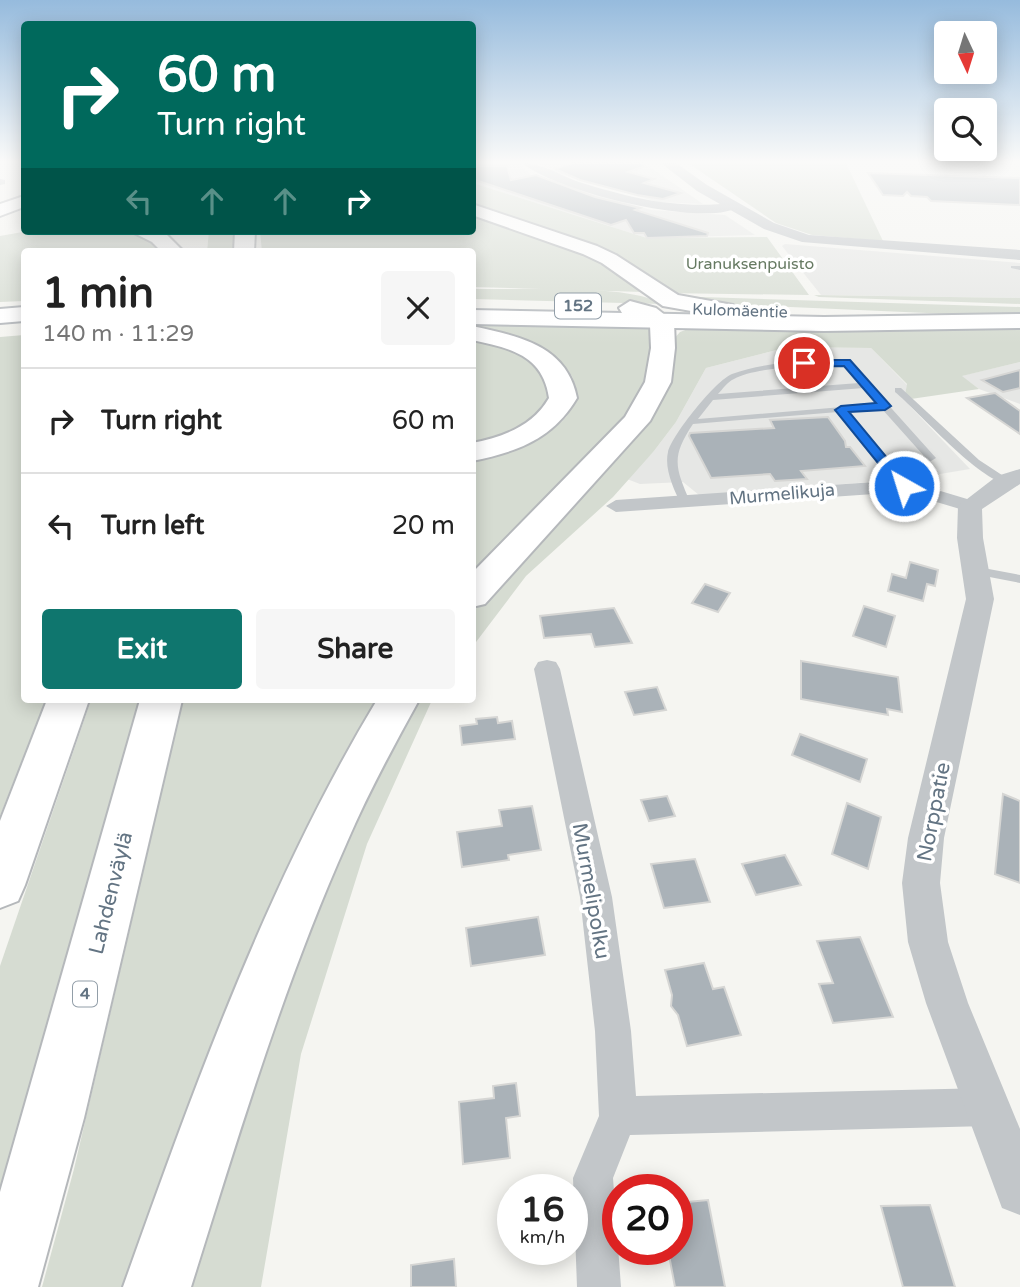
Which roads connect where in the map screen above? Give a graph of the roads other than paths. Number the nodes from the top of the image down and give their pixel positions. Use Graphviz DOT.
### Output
graph roads {
  1 [pos="512,223"];
  2 [pos="765,223"];
  3 [pos="151,235"];
  4 [pos="170,248"];
  5 [pos="1018,263"];
  6 [pos="476,303"];
  7 [pos="630,308"];
  8 [pos="725,310"];
  9 [pos="21,314"];
  10 [pos="0,316"];
  11 [pos="476,317"];
  12 [pos="1014,321"];
  13 [pos="662,322"];
  14 [pos="21,330"];
  15 [pos="0,332"];
  16 [pos="476,334"];
  17 [pos="866,385"];
  18 [pos="898,390"];
  19 [pos="712,397"];
  20 [pos="885,406"];
  21 [pos="841,410"];
  22 [pos="690,422"];
  23 [pos="476,451"];
  24 [pos="884,462"];
  25 [pos="1012,479"];
  26 [pos="904,486"];
  27 [pos="685,502"];
  28 [pos="616,506"];
  29 [pos="970,506"];
  30 [pos="978,571"];
  31 [pos="1020,579"];
  32 [pos="476,590"];
  33 [pos="547,669"];
  34 [pos="67,703"];
  35 [pos="160,703"];
  36 [pos="396,703"];
  37 [pos="0,885"];
  38 [pos="988,1107"];
  39 [pos="618,1116"];
  40 [pos="1020,1190"];
  41 [pos="4,1287"];
  42 [pos="157,1287"];
  43 [pos="599,1287"];
  1 -- 8 [label="main road"];
  2 -- 5 [label="street"];
  3 -- 4 [label="main road"];
  6 -- 7 [label="main road, Kulomäentie / 152"];
  7 -- 8 [label="main road, Kulomäentie / 152"];
  7 -- 13 [label="main road"];
  8 -- 12 [label="main road, Kulomäentie / 152"];
  9 -- 10 [label="main road"];
  11 -- 13 [label="main road, Kulomäentie / 152"];
  12 -- 13 [label="main road, Kulomäentie / 152"];
  13 -- 32 [label="main road"];
  14 -- 15 [label="main road"];
  16 -- 23 [label="main road"];
  17 -- 19 [label="lane"];
  17 -- 19 [label="lane"];
  17 -- 20 [label="lane"];
  18 -- 25 [label="lane"];
  19 -- 22 [label="lane"];
  20 -- 21 [label="lane"];
  20 -- 24 [label="lane"];
  21 -- 22 [label="lane"];
  21 -- 24 [label="lane"];
  22 -- 27 [label="lane"];
  24 -- 26 [label="lane"];
  25 -- 29 [label="street"];
  26 -- 27 [label="street, Murmelikuja"];
  26 -- 29 [label="street, Murmelikuja"];
  27 -- 28 [label="street, Murmelikuja"];
  29 -- 30 [label="street, Norppatie"];
  30 -- 31 [label="lane"];
  30 -- 38 [label="street, Norppatie"];
  33 -- 39 [label="street, Murmelipolku"];
  34 -- 37 [label="main road"];
  35 -- 41 [label="main road, Lahdenväylä / 4"];
  36 -- 42 [label="main road"];
  38 -- 39 [label="street"];
  38 -- 40 [label="street, Norppatie"];
  39 -- 43 [label="street, Murmelipolku"];
}
